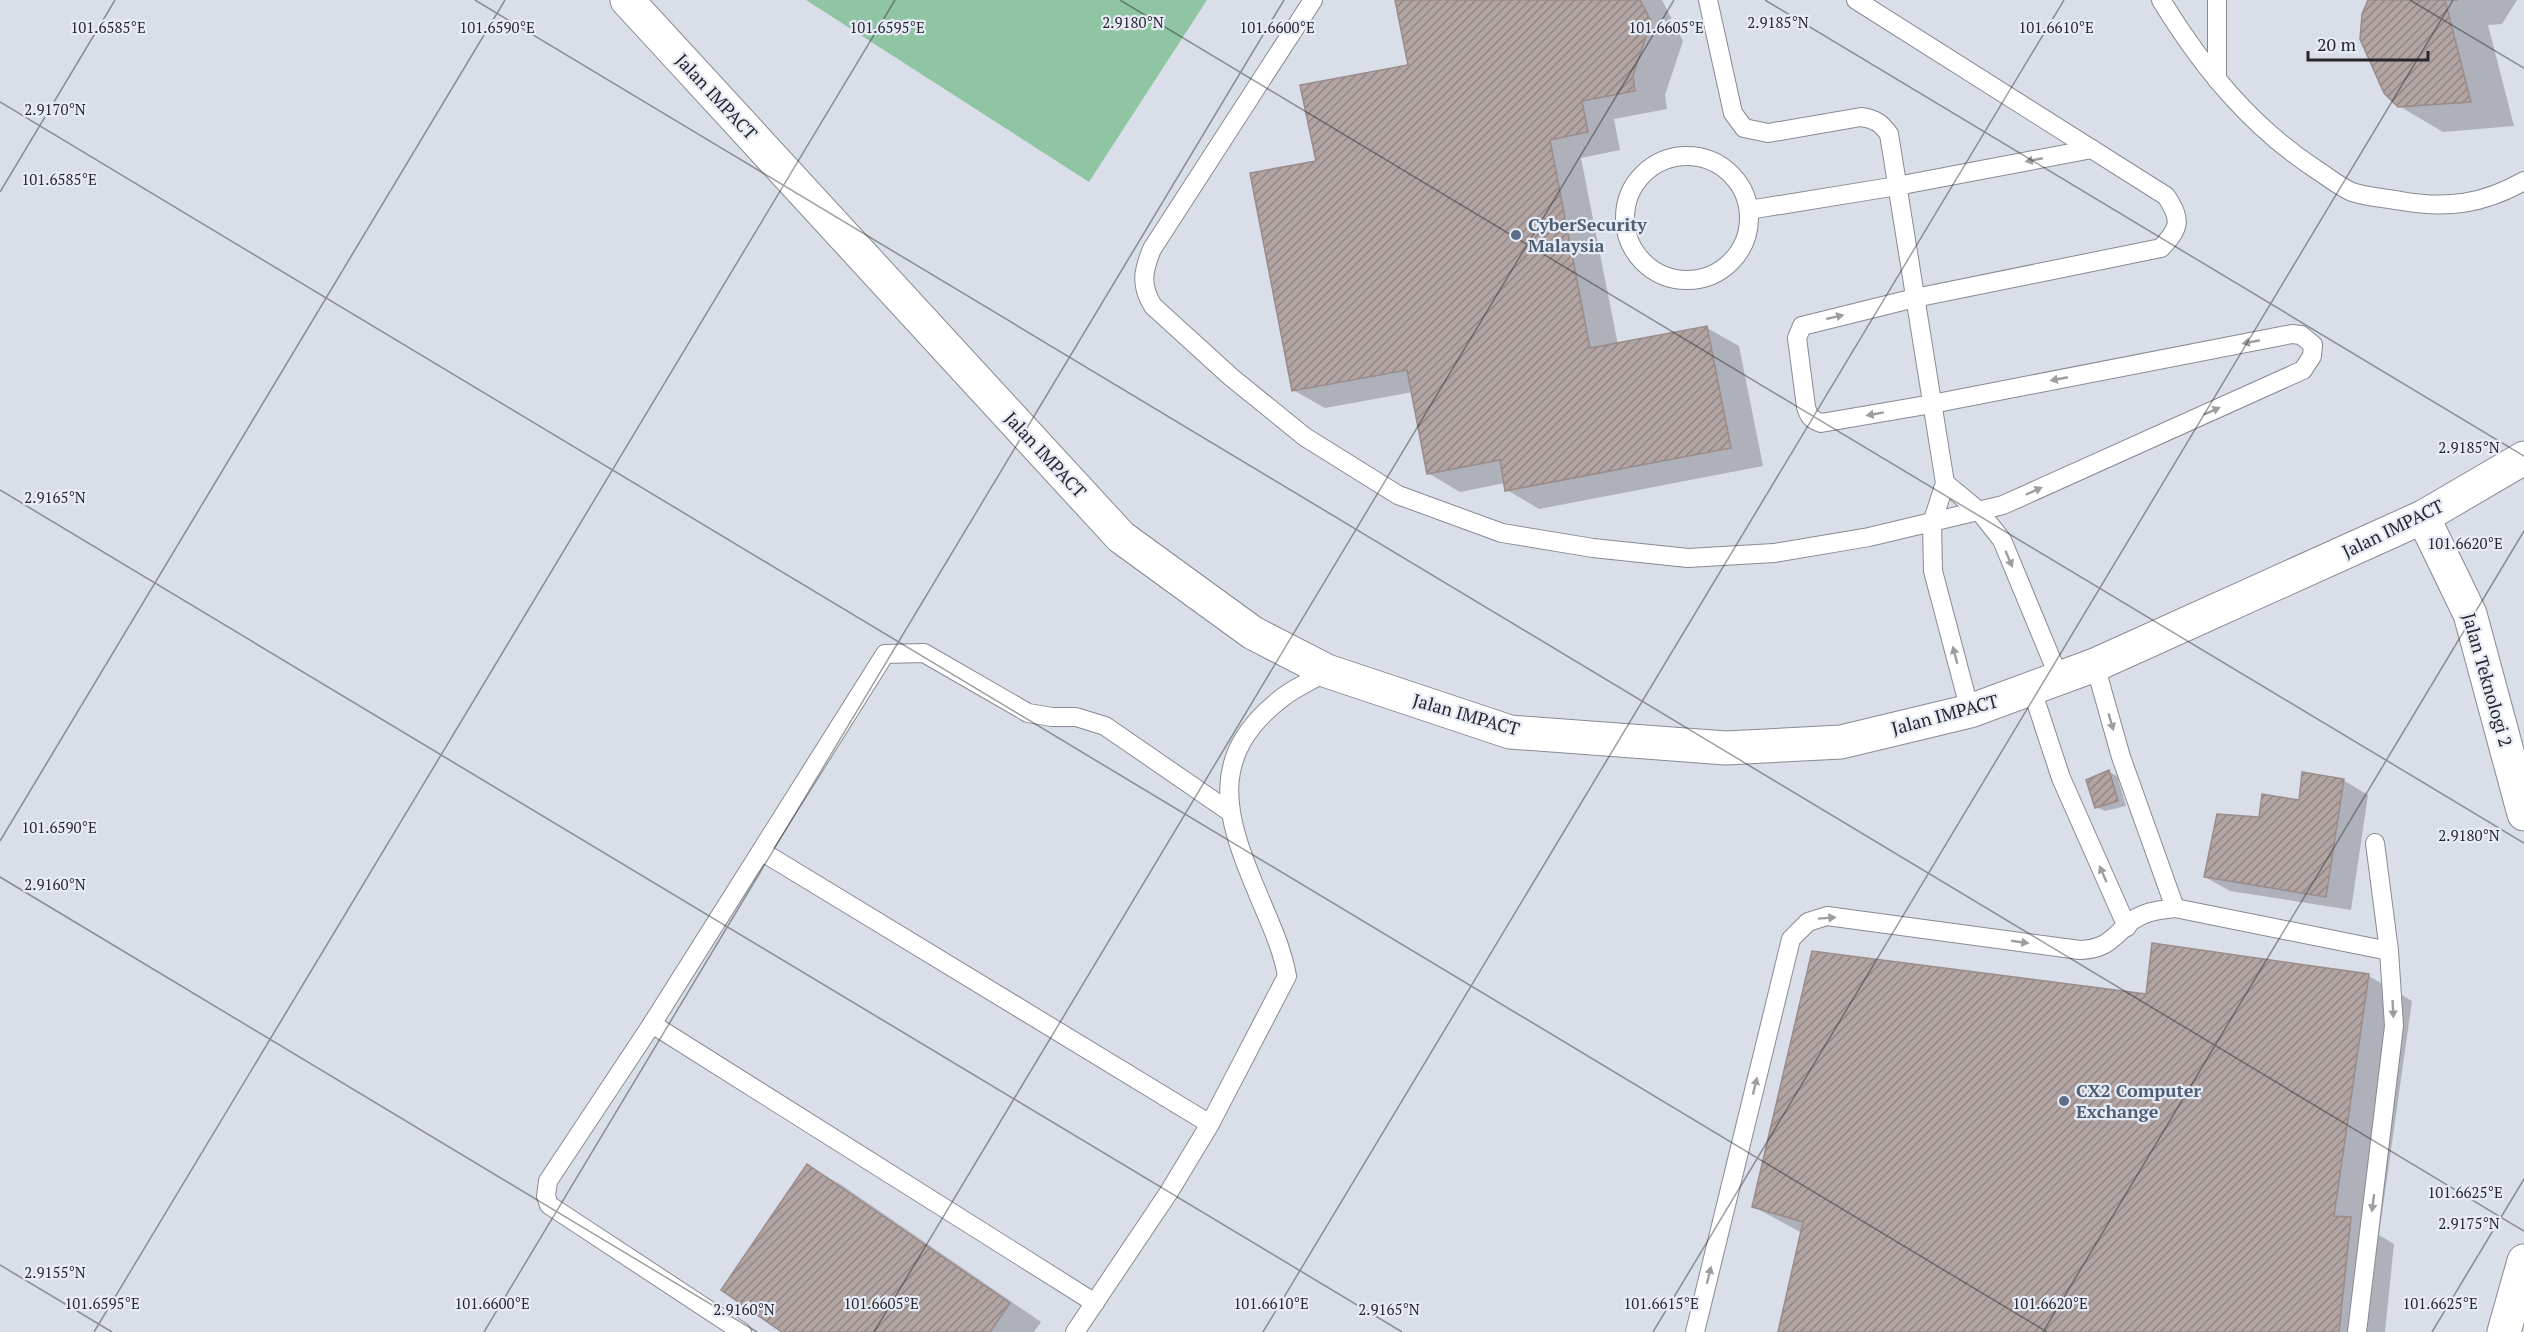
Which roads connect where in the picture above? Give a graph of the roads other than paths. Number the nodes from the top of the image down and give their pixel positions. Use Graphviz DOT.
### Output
graph roads {
  1 [pos="627,0"];
  2 [pos="1313,0"];
  3 [pos="1708,0"];
  4 [pos="1856,0"];
  5 [pos="2161,0"];
  6 [pos="2217,0"];
  7 [pos="2217,80"];
  8 [pos="2092,149"];
  9 [pos="2524,181"];
  10 [pos="1897,186"];
  11 [pos="1749,210"];
  12 [pos="1915,298"];
  13 [pos="1932,404"];
  14 [pos="2524,458"];
  15 [pos="1946,483"];
  16 [pos="1979,511"];
  17 [pos="2423,517"];
  18 [pos="1932,523"];
  19 [pos="2095,665"];
  20 [pos="1327,671"];
  21 [pos="2046,685"];
  22 [pos="1970,711"];
  23 [pos="1230,812"];
  24 [pos="2524,814"];
  25 [pos="2375,843"];
  26 [pos="761,851"];
  27 [pos="2175,908"];
  28 [pos="2127,927"];
  29 [pos="2389,951"];
  30 [pos="652,1024"];
  31 [pos="1210,1124"];
  32 [pos="2524,1261"];
  33 [pos="1095,1303"];
  34 [pos="742,1332"];
  35 [pos="1075,1332"];
  36 [pos="1695,1332"];
  37 [pos="2357,1332"];
  38 [pos="2504,1332"];
  1 -- 20 [label="street, Jalan IMPACT"];
  2 -- 18 [label="lane"];
  3 -- 10 [label="lane"];
  4 -- 8 [label="lane"];
  5 -- 7 [label="lane"];
  6 -- 7 [label="lane"];
  7 -- 9 [label="lane"];
  8 -- 10 [label="lane, one-way"];
  8 -- 12 [label="lane"];
  10 -- 11 [label="lane"];
  10 -- 12 [label="lane"];
  11 -- 11 [label="lane"];
  12 -- 13 [label="lane"];
  13 -- 12 [label="lane, one-way"];
  13 -- 15 [label="lane"];
  16 -- 13 [label="lane, one-way"];
  14 -- 17 [label="street, Jalan IMPACT"];
  15 -- 16 [label="lane"];
  15 -- 18 [label="lane"];
  16 -- 18 [label="lane"];
  16 -- 21 [label="lane, one-way"];
  17 -- 19 [label="street, Jalan IMPACT"];
  17 -- 24 [label="street, Jalan Teknologi 2"];
  22 -- 18 [label="lane, one-way"];
  19 -- 21 [label="street, Jalan IMPACT"];
  19 -- 27 [label="lane, one-way"];
  20 -- 22 [label="street, Jalan IMPACT"];
  20 -- 23 [label="lane"];
  21 -- 22 [label="street, Jalan IMPACT"];
  28 -- 21 [label="lane, one-way"];
  23 -- 26 [label="lane"];
  23 -- 31 [label="lane"];
  25 -- 29 [label="lane"];
  26 -- 30 [label="lane"];
  26 -- 31 [label="lane"];
  27 -- 28 [label="lane"];
  27 -- 29 [label="lane"];
  36 -- 28 [label="lane, one-way"];
  29 -- 37 [label="lane, one-way"];
  30 -- 33 [label="lane"];
  30 -- 34 [label="lane"];
  31 -- 33 [label="lane"];
  32 -- 38 [label="street"];
  33 -- 35 [label="lane"];
}
